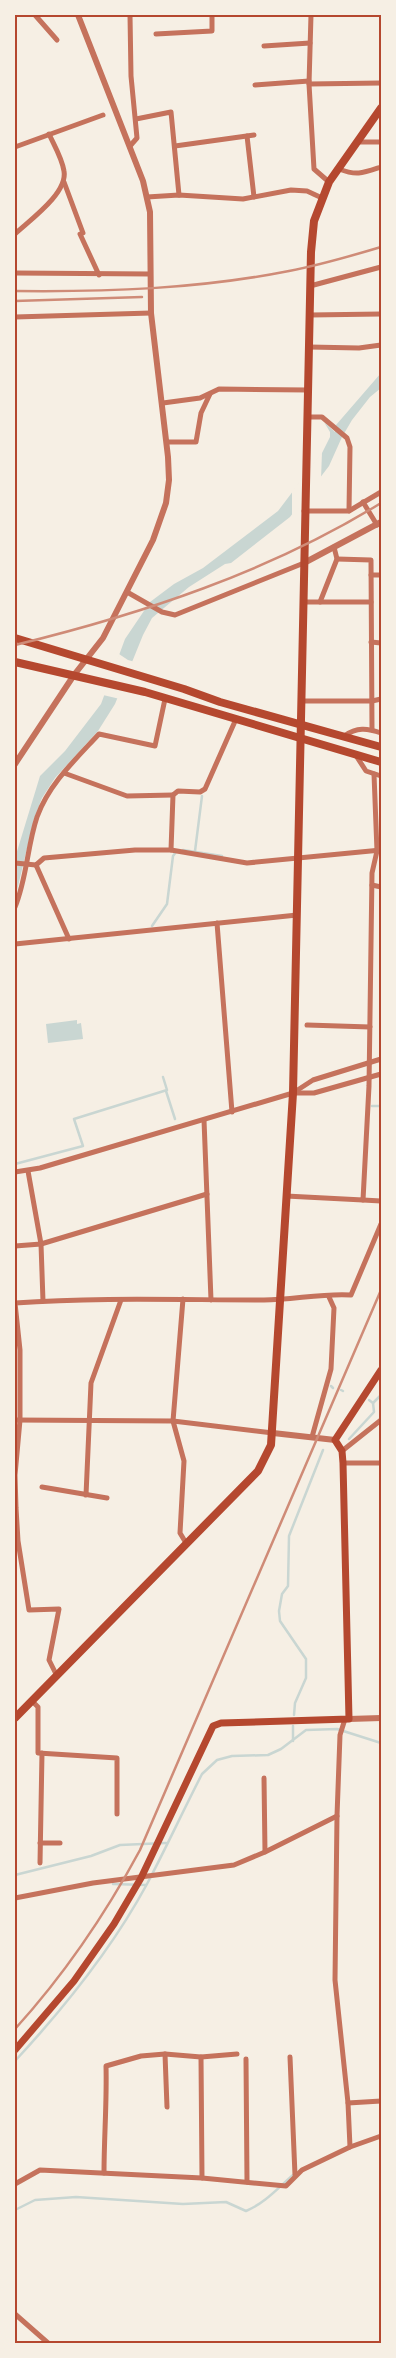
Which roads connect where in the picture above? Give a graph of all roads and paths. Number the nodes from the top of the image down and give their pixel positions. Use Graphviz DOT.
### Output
graph roads {
  1 [pos="35,15"];
  2 [pos="78,15"];
  3 [pos="130,15"];
  4 [pos="212,15"];
  5 [pos="311,15"];
  6 [pos="156,34"];
  7 [pos="57,40"];
  8 [pos="310,44"];
  9 [pos="264,46"];
  10 [pos="309,83"];
  11 [pos="381,83"];
  12 [pos="255,86"];
  13 [pos="381,108"];
  14 [pos="103,115"];
  15 [pos="136,119"];
  16 [pos="49,134"];
  17 [pos="254,135"];
  18 [pos="247,136"];
  19 [pos="357,142"];
  20 [pos="381,142"];
  21 [pos="130,146"];
  22 [pos="175,146"];
  23 [pos="15,147"];
  24 [pos="381,167"];
  25 [pos="339,169"];
  26 [pos="64,181"];
  27 [pos="329,182"];
  28 [pos="179,195"];
  29 [pos="147,197"];
  30 [pos="254,198"];
  31 [pos="322,198"];
  32 [pos="15,234"];
  33 [pos="381,267"];
  34 [pos="15,273"];
  35 [pos="150,274"];
  36 [pos="98,275"];
  37 [pos="310,286"];
  38 [pos="151,313"];
  39 [pos="381,314"];
  40 [pos="310,315"];
  41 [pos="15,318"];
  42 [pos="381,345"];
  43 [pos="309,347"];
  44 [pos="308,390"];
  45 [pos="210,393"];
  46 [pos="163,403"];
  47 [pos="307,418"];
  48 [pos="167,442"];
  49 [pos="381,492"];
  50 [pos="363,502"];
  51 [pos="348,510"];
  52 [pos="304,511"];
  53 [pos="379,524"];
  54 [pos="334,547"];
  55 [pos="337,559"];
  56 [pos="304,563"];
  57 [pos="371,575"];
  58 [pos="381,575"];
  59 [pos="126,592"];
  60 [pos="304,602"];
  61 [pos="320,602"];
  62 [pos="371,602"];
  63 [pos="15,638"];
  64 [pos="371,642"];
  65 [pos="381,642"];
  66 [pos="87,658"];
  67 [pos="15,662"];
  68 [pos="74,675"];
  69 [pos="165,699"];
  70 [pos="381,699"];
  71 [pos="301,701"];
  72 [pos="372,701"];
  73 [pos="236,719"];
  74 [pos="301,724"];
  75 [pos="372,730"];
  76 [pos="381,733"];
  77 [pos="344,736"];
  78 [pos="301,738"];
  79 [pos="381,747"];
  80 [pos="355,754"];
  81 [pos="381,762"];
  82 [pos="15,764"];
  83 [pos="64,773"];
  84 [pos="374,774"];
  85 [pos="381,776"];
  86 [pos="173,795"];
  87 [pos="171,850"];
  88 [pos="379,850"];
  89 [pos="298,857"];
  90 [pos="15,863"];
  91 [pos="25,865"];
  92 [pos="36,865"];
  93 [pos="372,886"];
  94 [pos="381,888"];
  95 [pos="15,907"];
  96 [pos="297,915"];
  97 [pos="217,923"];
  98 [pos="69,939"];
  99 [pos="15,944"];
  100 [pos="307,1025"];
  101 [pos="370,1026"];
  102 [pos="381,1059"];
  103 [pos="369,1062"];
  104 [pos="381,1074"];
  105 [pos="369,1078"];
  106 [pos="293,1093"];
  107 [pos="232,1112"];
  108 [pos="204,1120"];
  109 [pos="28,1171"];
  110 [pos="15,1172"];
  111 [pos="207,1194"];
  112 [pos="286,1196"];
  113 [pos="363,1200"];
  114 [pos="381,1201"];
  115 [pos="381,1224"];
  116 [pos="41,1244"];
  117 [pos="15,1246"];
  118 [pos="329,1296"];
  119 [pos="281,1298"];
  120 [pos="183,1299"];
  121 [pos="121,1300"];
  122 [pos="211,1300"];
  123 [pos="43,1301"];
  124 [pos="15,1303"];
  125 [pos="381,1370"];
  126 [pos="18,1420"];
  127 [pos="90,1420"];
  128 [pos="381,1420"];
  129 [pos="173,1421"];
  130 [pos="273,1433"];
  131 [pos="312,1437"];
  132 [pos="336,1440"];
  133 [pos="342,1451"];
  134 [pos="381,1462"];
  135 [pos="343,1463"];
  136 [pos="42,1487"];
  137 [pos="86,1495"];
  138 [pos="107,1498"];
  139 [pos="16,1519"];
  140 [pos="186,1543"];
  141 [pos="56,1676"];
  142 [pos="32,1701"];
  143 [pos="15,1718"];
  144 [pos="381,1718"];
  145 [pos="347,1719"];
  146 [pos="42,1753"];
  147 [pos="264,1778"];
  148 [pos="117,1814"];
  149 [pos="337,1816"];
  150 [pos="40,1842"];
  151 [pos="60,1843"];
  152 [pos="265,1852"];
  153 [pos="40,1863"];
  154 [pos="144,1880"];
  155 [pos="15,1898"];
  156 [pos="15,2050"];
  157 [pos="165,2054"];
  158 [pos="237,2054"];
  159 [pos="201,2056"];
  160 [pos="290,2057"];
  161 [pos="246,2059"];
  162 [pos="381,2101"];
  163 [pos="348,2103"];
  164 [pos="167,2107"];
  165 [pos="381,2136"];
  166 [pos="350,2147"];
  167 [pos="104,2173"];
  168 [pos="295,2176"];
  169 [pos="202,2178"];
  170 [pos="247,2182"];
  171 [pos="15,2184"];
  172 [pos="15,2314"];
  173 [pos="48,2343"];
  1 -- 7 [label="street"];
  2 -- 21 [label="street"];
  3 -- 15 [label="street"];
  4 -- 6 [label="street"];
  5 -- 8 [label="street"];
  8 -- 9 [label="street"];
  8 -- 10 [label="street"];
  10 -- 11 [label="street"];
  10 -- 12 [label="street"];
  10 -- 27 [label="street"];
  13 -- 19 [label="main road"];
  14 -- 16 [label="street"];
  15 -- 21 [label="street"];
  15 -- 22 [label="street"];
  16 -- 23 [label="street"];
  16 -- 26 [label="street"];
  17 -- 18 [label="street"];
  18 -- 22 [label="street"];
  18 -- 30 [label="street"];
  19 -- 20 [label="street"];
  19 -- 25 [label="main road"];
  21 -- 29 [label="street"];
  22 -- 28 [label="street"];
  24 -- 25 [label="street"];
  25 -- 27 [label="main road"];
  26 -- 32 [label="street"];
  26 -- 36 [label="street"];
  27 -- 31 [label="main road"];
  28 -- 29 [label="street"];
  28 -- 30 [label="street"];
  29 -- 35 [label="street"];
  30 -- 31 [label="street"];
  31 -- 37 [label="main road"];
  33 -- 37 [label="street"];
  34 -- 36 [label="street"];
  35 -- 36 [label="street"];
  35 -- 38 [label="street"];
  37 -- 40 [label="main road"];
  38 -- 41 [label="street"];
  38 -- 46 [label="street"];
  39 -- 40 [label="street"];
  40 -- 43 [label="main road"];
  42 -- 43 [label="street"];
  43 -- 44 [label="main road"];
  44 -- 45 [label="street"];
  44 -- 47 [label="main road"];
  45 -- 46 [label="street"];
  45 -- 48 [label="street"];
  46 -- 48 [label="street"];
  47 -- 51 [label="street"];
  47 -- 52 [label="main road"];
  48 -- 59 [label="street"];
  49 -- 50 [label="street"];
  50 -- 51 [label="street"];
  50 -- 53 [label="street"];
  51 -- 52 [label="street"];
  52 -- 56 [label="main road"];
  53 -- 54 [label="street"];
  54 -- 55 [label="street"];
  54 -- 56 [label="street"];
  55 -- 57 [label="street"];
  55 -- 61 [label="street"];
  56 -- 59 [label="street"];
  56 -- 60 [label="main road"];
  57 -- 58 [label="street"];
  57 -- 62 [label="street"];
  59 -- 66 [label="street"];
  60 -- 61 [label="street"];
  60 -- 71 [label="main road"];
  61 -- 62 [label="street"];
  62 -- 64 [label="street"];
  63 -- 66 [label="main road"];
  64 -- 65 [label="street"];
  64 -- 72 [label="street"];
  66 -- 68 [label="street"];
  66 -- 74 [label="main road"];
  67 -- 68 [label="main road"];
  68 -- 69 [label="main road"];
  68 -- 82 [label="street"];
  69 -- 73 [label="main road"];
  69 -- 83 [label="street"];
  70 -- 72 [label="street"];
  71 -- 72 [label="street"];
  71 -- 74 [label="main road"];
  72 -- 75 [label="street"];
  73 -- 78 [label="main road"];
  73 -- 86 [label="street"];
  74 -- 77 [label="main road"];
  74 -- 78 [label="main road"];
  75 -- 76 [label="street"];
  75 -- 77 [label="street"];
  77 -- 79 [label="main road"];
  78 -- 80 [label="main road"];
  78 -- 89 [label="main road"];
  80 -- 81 [label="main road"];
  80 -- 84 [label="street"];
  83 -- 86 [label="street"];
  83 -- 91 [label="street"];
  84 -- 85 [label="street"];
  84 -- 88 [label="street"];
  86 -- 87 [label="street"];
  87 -- 89 [label="street"];
  87 -- 92 [label="street"];
  88 -- 89 [label="street"];
  88 -- 93 [label="street"];
  89 -- 96 [label="main road"];
  90 -- 91 [label="street"];
  91 -- 92 [label="street"];
  91 -- 95 [label="street"];
  92 -- 98 [label="street"];
  93 -- 94 [label="street"];
  93 -- 101 [label="street"];
  96 -- 97 [label="street"];
  96 -- 106 [label="main road"];
  97 -- 98 [label="street"];
  97 -- 107 [label="street"];
  98 -- 99 [label="street"];
  100 -- 101 [label="street"];
  101 -- 103 [label="street"];
  102 -- 103 [label="street"];
  103 -- 105 [label="street"];
  103 -- 106 [label="street"];
  104 -- 105 [label="street"];
  105 -- 106 [label="street"];
  105 -- 113 [label="street"];
  106 -- 107 [label="street"];
  106 -- 112 [label="main road"];
  107 -- 108 [label="street"];
  108 -- 109 [label="street"];
  108 -- 111 [label="street"];
  109 -- 110 [label="street"];
  109 -- 116 [label="street"];
  111 -- 116 [label="street"];
  111 -- 122 [label="street"];
  112 -- 113 [label="street"];
  112 -- 119 [label="main road"];
  113 -- 114 [label="street"];
  115 -- 118 [label="street"];
  116 -- 117 [label="street"];
  116 -- 123 [label="street"];
  118 -- 119 [label="street"];
  118 -- 131 [label="street"];
  119 -- 122 [label="street"];
  119 -- 130 [label="main road"];
  120 -- 121 [label="street"];
  120 -- 122 [label="street"];
  120 -- 129 [label="street"];
  121 -- 123 [label="street"];
  121 -- 127 [label="street"];
  123 -- 124 [label="street"];
  124 -- 126 [label="street"];
  125 -- 132 [label="main road"];
  126 -- 127 [label="street"];
  126 -- 139 [label="street"];
  127 -- 129 [label="street"];
  127 -- 137 [label="street"];
  128 -- 133 [label="street"];
  129 -- 130 [label="street"];
  129 -- 140 [label="street"];
  130 -- 131 [label="street"];
  130 -- 140 [label="main road"];
  131 -- 132 [label="street"];
  132 -- 133 [label="main road"];
  133 -- 135 [label="main road"];
  134 -- 135 [label="street"];
  135 -- 145 [label="main road"];
  136 -- 137 [label="street"];
  137 -- 138 [label="street"];
  139 -- 141 [label="street"];
  140 -- 141 [label="main road"];
  141 -- 142 [label="main road"];
  142 -- 143 [label="main road"];
  142 -- 146 [label="street"];
  144 -- 145 [label="street"];
  145 -- 149 [label="street"];
  145 -- 154 [label="main road"];
  146 -- 148 [label="street"];
  146 -- 150 [label="street"];
  147 -- 152 [label="street"];
  149 -- 152 [label="street"];
  149 -- 163 [label="street"];
  150 -- 151 [label="street"];
  150 -- 153 [label="street"];
  152 -- 154 [label="street"];
  154 -- 155 [label="street"];
  154 -- 156 [label="main road"];
  157 -- 159 [label="street"];
  157 -- 164 [label="street"];
  157 -- 167 [label="street"];
  158 -- 159 [label="street"];
  159 -- 169 [label="street"];
  160 -- 168 [label="street"];
  161 -- 170 [label="street"];
  162 -- 163 [label="street"];
  163 -- 166 [label="street"];
  165 -- 166 [label="street"];
  166 -- 168 [label="street"];
  167 -- 169 [label="street"];
  167 -- 171 [label="street"];
  168 -- 170 [label="street"];
  169 -- 170 [label="street"];
  172 -- 173 [label="street"];
}
